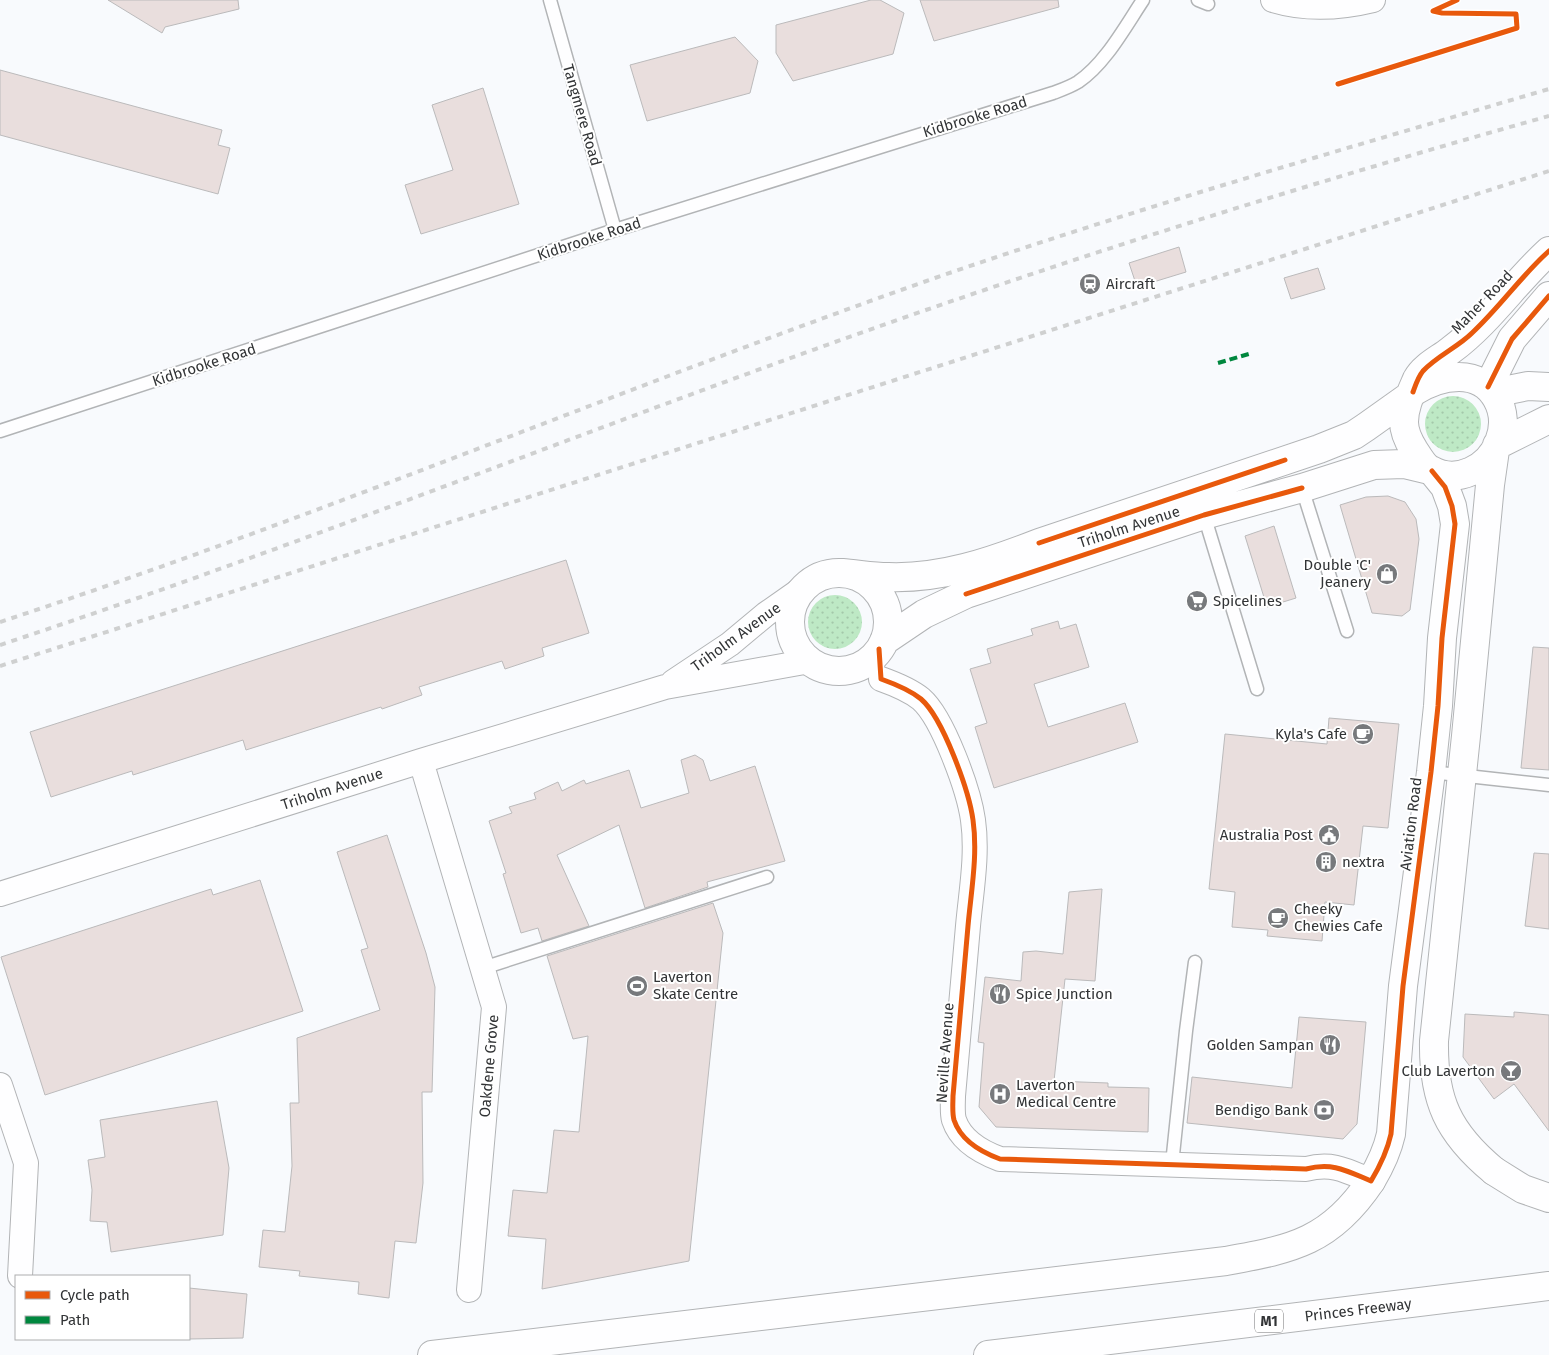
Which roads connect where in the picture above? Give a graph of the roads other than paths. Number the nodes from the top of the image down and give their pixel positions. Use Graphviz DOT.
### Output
graph roads {
  1 [pos="550,0"];
  2 [pos="1143,0"];
  3 [pos="1272,0"];
  4 [pos="1374,0"];
  5 [pos="615,230"];
  6 [pos="1549,251"];
  7 [pos="1549,296"];
  8 [pos="1549,387"];
  9 [pos="1491,390"];
  10 [pos="1412,393"];
  11 [pos="1549,420"];
  12 [pos="0,431"];
  13 [pos="1496,448"];
  14 [pos="1430,470"];
  15 [pos="1302,488"];
  16 [pos="1204,516"];
  17 [pos="842,573"];
  18 [pos="806,586"];
  19 [pos="1347,631"];
  20 [pos="882,645"];
  21 [pos="810,661"];
  22 [pos="881,679"];
  23 [pos="665,687"];
  24 [pos="1257,689"];
  25 [pos="1470,698"];
  26 [pos="1438,706"];
  27 [pos="421,761"];
  28 [pos="1431,772"];
  29 [pos="1461,775"];
  30 [pos="1549,785"];
  31 [pos="767,877"];
  32 [pos="0,894"];
  33 [pos="1195,962"];
  34 [pos="483,968"];
  35 [pos="1442,972"];
  36 [pos="1404,986"];
  37 [pos="0,1085"];
  38 [pos="1172,1164"];
  39 [pos="1371,1181"];
  40 [pos="1549,1198"];
  41 [pos="20,1275"];
  42 [pos="1549,1286"];
  43 [pos="469,1290"];
  44 [pos="432,1355"];
  45 [pos="988,1355"];
  1 -- 5 [label="lane, Tangmere Road"];
  2 -- 5 [label="lane, Kidbrooke Road"];
  3 -- 4 [label="street"];
  5 -- 12 [label="lane, Kidbrooke Road"];
  6 -- 10 [label="main road, Maher Road"];
  7 -- 9 [label="main road"];
  8 -- 9 [label="main road"];
  9 -- 10 [label="main road"];
  9 -- 13 [label="main road"];
  10 -- 14 [label="main road"];
  10 -- 17 [label="main road, Triholm Avenue"];
  11 -- 13 [label="main road"];
  13 -- 14 [label="main road"];
  13 -- 25 [label="main road"];
  14 -- 15 [label="main road, Triholm Avenue"];
  14 -- 26 [label="main road, Aviation Road"];
  15 -- 16 [label="main road, Triholm Avenue"];
  15 -- 19 [label="lane"];
  16 -- 20 [label="main road, Triholm Avenue"];
  16 -- 24 [label="lane"];
  17 -- 18 [label="main road"];
  17 -- 20 [label="main road"];
  18 -- 21 [label="main road"];
  18 -- 23 [label="street, Triholm Avenue"];
  20 -- 21 [label="main road"];
  20 -- 22 [label="main road"];
  21 -- 23 [label="street, Triholm Avenue"];
  22 -- 38 [label="street, Neville Avenue"];
  23 -- 27 [label="street, Triholm Avenue"];
  25 -- 26 [label="main road"];
  25 -- 29 [label="main road"];
  26 -- 28 [label="main road, Aviation Road"];
  27 -- 32 [label="street, Triholm Avenue"];
  27 -- 34 [label="street, Oakdene Grove"];
  28 -- 29 [label="lane"];
  28 -- 36 [label="main road, Aviation Road"];
  29 -- 30 [label="lane"];
  29 -- 35 [label="main road"];
  31 -- 34 [label="lane"];
  33 -- 38 [label="lane"];
  34 -- 43 [label="street, Oakdene Grove"];
  35 -- 36 [label="main road"];
  35 -- 40 [label="main road"];
  36 -- 39 [label="main road, Aviation Road"];
  37 -- 41 [label="street"];
  38 -- 39 [label="street, Neville Avenue"];
  39 -- 44 [label="main road, Aviation Road"];
  42 -- 45 [label="main road, Princes Freeway / M1"];
}
